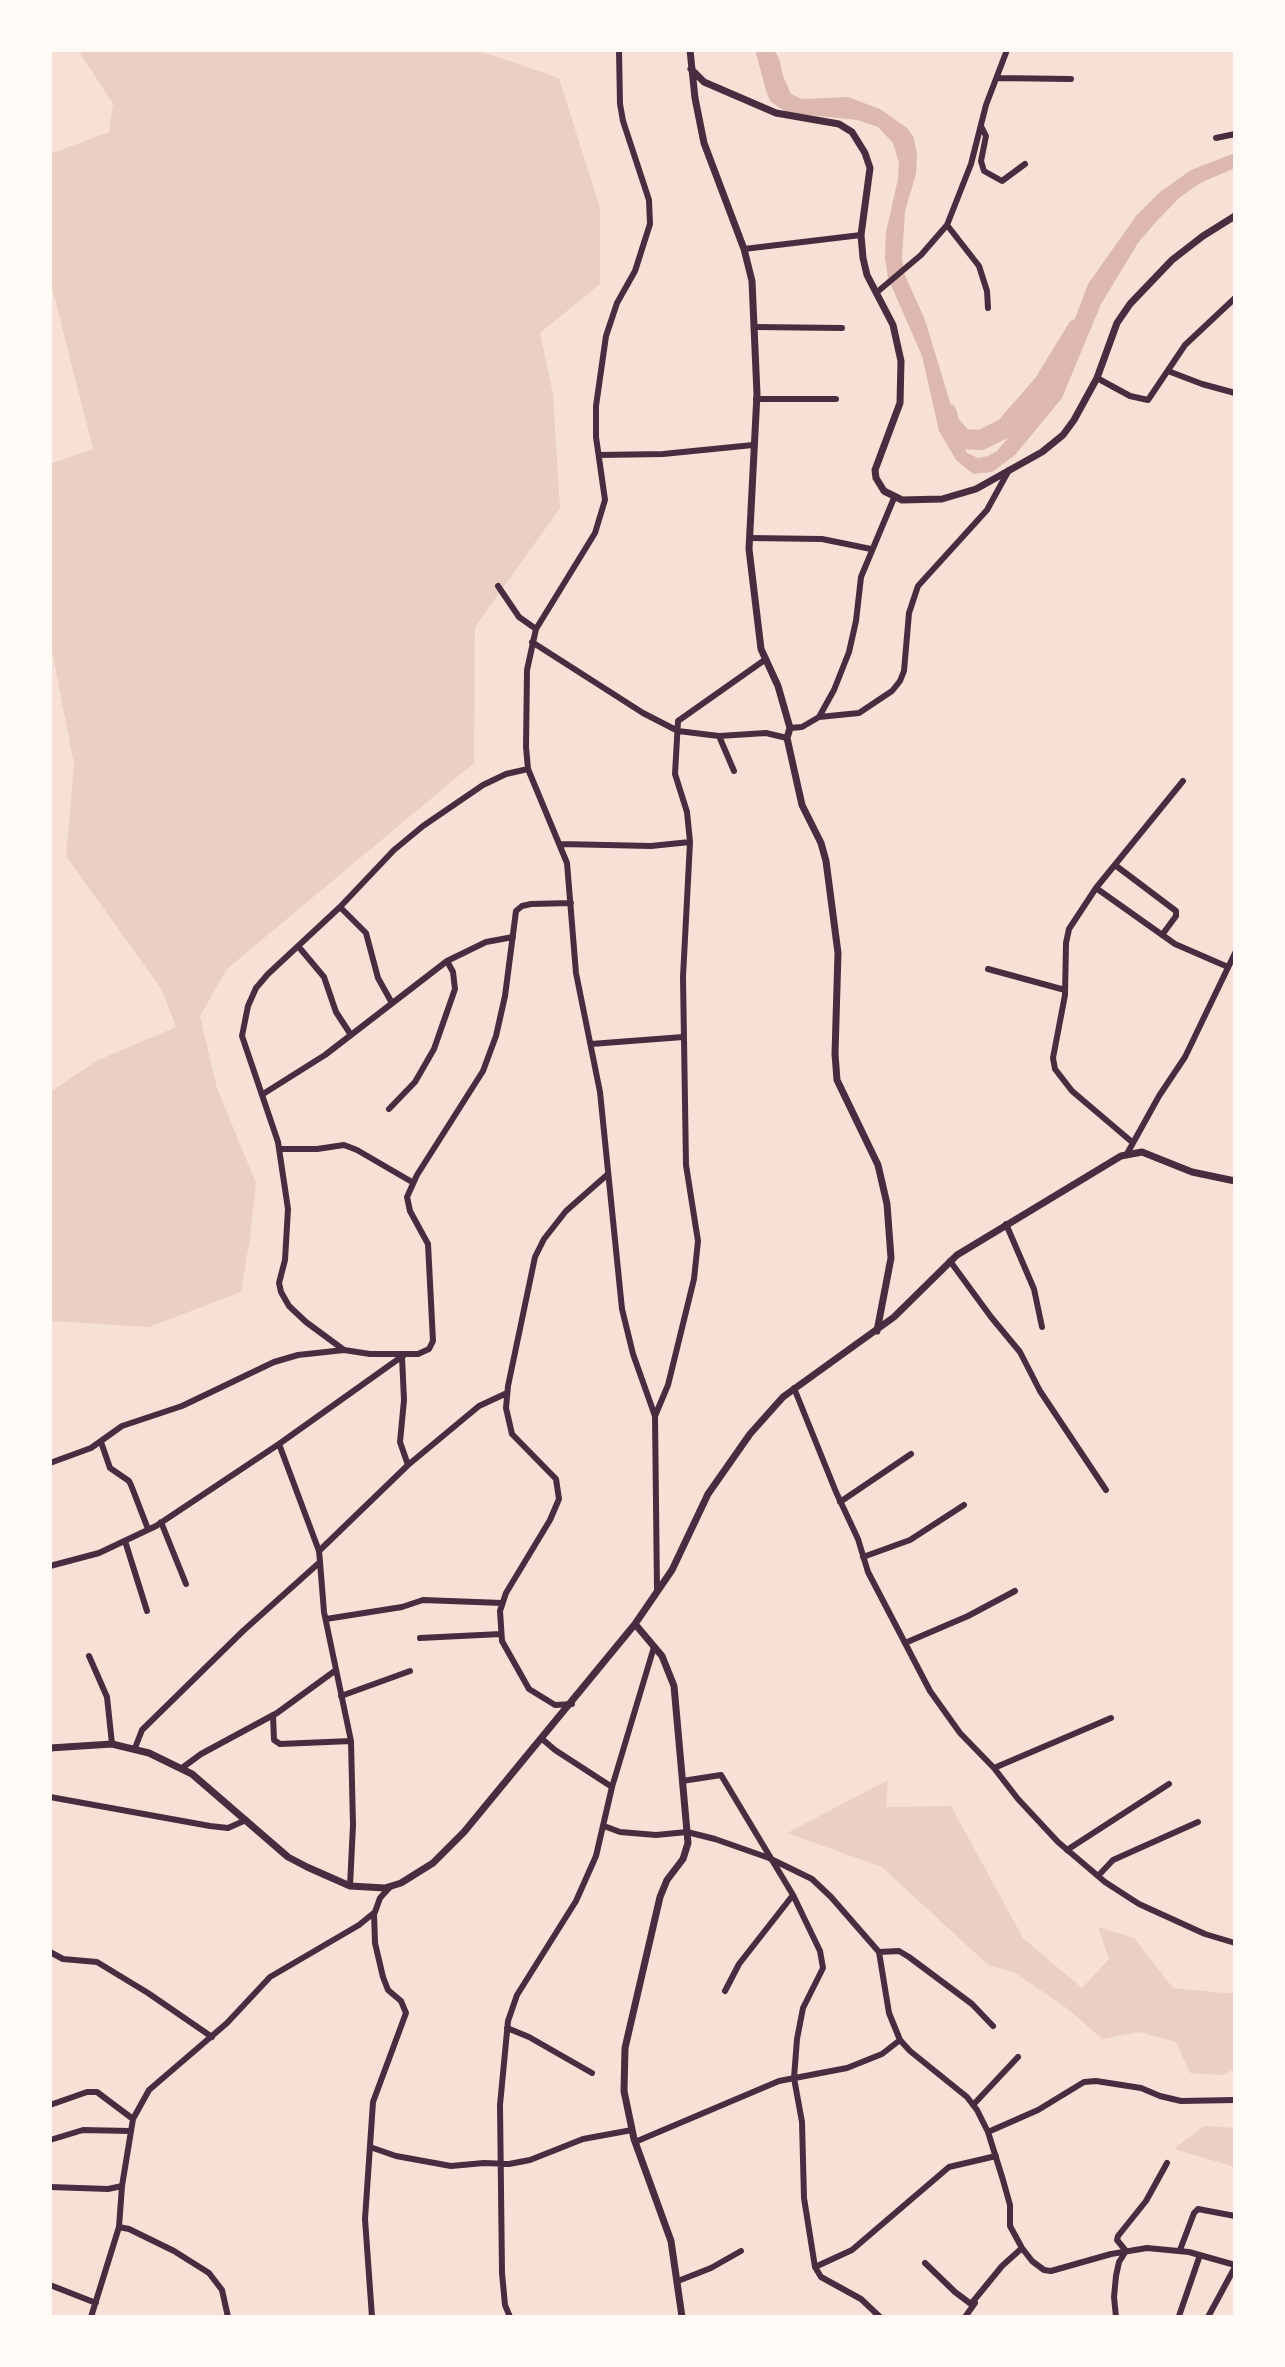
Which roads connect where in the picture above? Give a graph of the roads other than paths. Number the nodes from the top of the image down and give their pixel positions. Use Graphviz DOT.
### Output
graph roads {
  1 [pos="619,50"];
  2 [pos="690,50"];
  3 [pos="1007,50"];
  4 [pos="691,69"];
  5 [pos="998,78"];
  6 [pos="1071,79"];
  7 [pos="981,126"];
  8 [pos="1235,134"];
  9 [pos="1216,138"];
  10 [pos="1025,164"];
  11 [pos="1235,216"];
  12 [pos="947,225"];
  13 [pos="861,235"];
  14 [pos="744,249"];
  15 [pos="876,293"];
  16 [pos="1235,298"];
  17 [pos="988,308"];
  18 [pos="755,327"];
  19 [pos="842,328"];
  20 [pos="1168,371"];
  21 [pos="1097,378"];
  22 [pos="1235,393"];
  23 [pos="756,399"];
  24 [pos="836,399"];
  25 [pos="753,445"];
  26 [pos="599,455"];
  27 [pos="1011,467"];
  28 [pos="894,498"];
  29 [pos="750,538"];
  30 [pos="871,549"];
  31 [pos="498,586"];
  32 [pos="536,629"];
  33 [pos="532,642"];
  34 [pos="766,659"];
  35 [pos="819,717"];
  36 [pos="790,728"];
  37 [pos="678,731"];
  38 [pos="719,736"];
  39 [pos="787,738"];
  40 [pos="528,769"];
  41 [pos="734,771"];
  42 [pos="1183,781"];
  43 [pos="690,842"];
  44 [pos="561,844"];
  45 [pos="1115,865"];
  46 [pos="1096,888"];
  47 [pos="571,903"];
  48 [pos="340,907"];
  49 [pos="1162,935"];
  50 [pos="513,937"];
  51 [pos="298,946"];
  52 [pos="1235,953"];
  53 [pos="447,961"];
  54 [pos="1228,967"];
  55 [pos="988,969"];
  56 [pos="1065,990"];
  57 [pos="392,1003"];
  58 [pos="351,1035"];
  59 [pos="683,1037"];
  60 [pos="591,1044"];
  61 [pos="263,1094"];
  62 [pos="389,1109"];
  63 [pos="1132,1142"];
  64 [pos="279,1149"];
  65 [pos="1128,1152"];
  66 [pos="608,1174"];
  67 [pos="1235,1181"];
  68 [pos="412,1182"];
  69 [pos="1006,1224"];
  70 [pos="950,1261"];
  71 [pos="1042,1327"];
  72 [pos="877,1331"];
  73 [pos="344,1350"];
  74 [pos="403,1356"];
  75 [pos="794,1388"];
  76 [pos="507,1393"];
  77 [pos="655,1416"];
  78 [pos="101,1442"];
  79 [pos="279,1444"];
  80 [pos="911,1454"];
  81 [pos="50,1463"];
  82 [pos="408,1465"];
  83 [pos="1106,1490"];
  84 [pos="840,1502"];
  85 [pos="964,1505"];
  86 [pos="161,1522"];
  87 [pos="148,1529"];
  88 [pos="125,1541"];
  89 [pos="319,1551"];
  90 [pos="863,1557"];
  91 [pos="320,1562"];
  92 [pos="50,1566"];
  93 [pos="186,1584"];
  94 [pos="1015,1591"];
  95 [pos="657,1594"];
  96 [pos="502,1603"];
  97 [pos="147,1611"];
  98 [pos="326,1619"];
  99 [pos="635,1624"];
  100 [pos="501,1634"];
  101 [pos="420,1638"];
  102 [pos="905,1643"];
  103 [pos="654,1647"];
  104 [pos="89,1656"];
  105 [pos="336,1670"];
  106 [pos="410,1671"];
  107 [pos="341,1696"];
  108 [pos="572,1704"];
  109 [pos="273,1715"];
  110 [pos="1111,1718"];
  111 [pos="541,1738"];
  112 [pos="351,1741"];
  113 [pos="112,1744"];
  114 [pos="50,1748"];
  115 [pos="135,1748"];
  116 [pos="182,1768"];
  117 [pos="994,1768"];
  118 [pos="682,1781"];
  119 [pos="1169,1784"];
  120 [pos="612,1787"];
  121 [pos="50,1797"];
  122 [pos="246,1820"];
  123 [pos="1198,1822"];
  124 [pos="604,1826"];
  125 [pos="687,1832"];
  126 [pos="1067,1850"];
  127 [pos="769,1858"];
  128 [pos="1098,1876"];
  129 [pos="350,1886"];
  130 [pos="390,1887"];
  131 [pos="793,1895"];
  132 [pos="375,1912"];
  133 [pos="1235,1943"];
  134 [pos="50,1952"];
  135 [pos="879,1952"];
  136 [pos="725,1991"];
  137 [pos="993,2026"];
  138 [pos="507,2028"];
  139 [pos="212,2037"];
  140 [pos="900,2040"];
  141 [pos="1018,2057"];
  142 [pos="592,2073"];
  143 [pos="794,2078"];
  144 [pos="1235,2100"];
  145 [pos="50,2105"];
  146 [pos="973,2105"];
  147 [pos="133,2119"];
  148 [pos="632,2130"];
  149 [pos="130,2131"];
  150 [pos="988,2132"];
  151 [pos="50,2140"];
  152 [pos="635,2142"];
  153 [pos="370,2147"];
  154 [pos="996,2156"];
  155 [pos="1167,2163"];
  156 [pos="501,2165"];
  157 [pos="122,2186"];
  158 [pos="50,2187"];
  159 [pos="1235,2216"];
  160 [pos="119,2227"];
  161 [pos="1022,2248"];
  162 [pos="1180,2250"];
  163 [pos="741,2251"];
  164 [pos="1126,2251"];
  165 [pos="1200,2255"];
  166 [pos="925,2263"];
  167 [pos="1235,2266"];
  168 [pos="815,2267"];
  169 [pos="678,2281"];
  170 [pos="50,2285"];
  171 [pos="96,2303"];
  172 [pos="975,2303"];
  173 [pos="1179,2316"];
  174 [pos="91,2317"];
  175 [pos="228,2317"];
  176 [pos="372,2317"];
  177 [pos="510,2317"];
  178 [pos="682,2317"];
  179 [pos="880,2317"];
  180 [pos="965,2317"];
  181 [pos="1116,2317"];
  182 [pos="1208,2317"];
  1 -- 26 [label="street"];
  2 -- 4 [label="street"];
  3 -- 5 [label="street"];
  4 -- 13 [label="street"];
  4 -- 14 [label="street"];
  5 -- 6 [label="street"];
  5 -- 7 [label="street"];
  7 -- 10 [label="street"];
  7 -- 12 [label="street"];
  8 -- 9 [label="street"];
  11 -- 21 [label="street"];
  12 -- 15 [label="street"];
  12 -- 17 [label="street"];
  13 -- 14 [label="street"];
  13 -- 15 [label="street"];
  14 -- 18 [label="street"];
  15 -- 28 [label="street"];
  16 -- 20 [label="street"];
  18 -- 19 [label="street"];
  18 -- 23 [label="street"];
  20 -- 21 [label="street"];
  20 -- 22 [label="street"];
  21 -- 27 [label="street"];
  23 -- 24 [label="street"];
  23 -- 25 [label="street"];
  25 -- 26 [label="street"];
  25 -- 29 [label="street"];
  26 -- 32 [label="street"];
  27 -- 28 [label="street"];
  27 -- 35 [label="street"];
  28 -- 30 [label="street"];
  29 -- 30 [label="street"];
  29 -- 34 [label="street"];
  30 -- 35 [label="street"];
  31 -- 32 [label="street"];
  32 -- 33 [label="street"];
  33 -- 37 [label="street"];
  33 -- 40 [label="street"];
  34 -- 36 [label="street"];
  34 -- 37 [label="street"];
  35 -- 36 [label="street"];
  36 -- 39 [label="street"];
  37 -- 38 [label="street"];
  37 -- 43 [label="street"];
  38 -- 39 [label="street"];
  38 -- 41 [label="street"];
  39 -- 72 [label="street"];
  40 -- 44 [label="street"];
  40 -- 48 [label="street"];
  42 -- 45 [label="street"];
  43 -- 44 [label="street"];
  43 -- 59 [label="street"];
  44 -- 47 [label="street"];
  45 -- 46 [label="street"];
  45 -- 49 [label="street"];
  46 -- 49 [label="street"];
  46 -- 56 [label="street"];
  47 -- 50 [label="street"];
  47 -- 60 [label="street"];
  48 -- 51 [label="street"];
  48 -- 57 [label="street"];
  49 -- 54 [label="street"];
  50 -- 53 [label="street"];
  50 -- 68 [label="street"];
  51 -- 58 [label="street"];
  51 -- 61 [label="street"];
  52 -- 54 [label="street"];
  53 -- 57 [label="street"];
  53 -- 62 [label="street"];
  54 -- 63 [label="street"];
  55 -- 56 [label="street"];
  56 -- 63 [label="street"];
  57 -- 58 [label="street"];
  58 -- 61 [label="street"];
  59 -- 60 [label="street"];
  59 -- 77 [label="street"];
  60 -- 66 [label="street"];
  61 -- 64 [label="street"];
  63 -- 65 [label="street"];
  64 -- 68 [label="street"];
  64 -- 73 [label="street"];
  65 -- 67 [label="street"];
  65 -- 69 [label="street"];
  66 -- 76 [label="street"];
  66 -- 77 [label="street"];
  68 -- 74 [label="street"];
  69 -- 70 [label="street"];
  69 -- 71 [label="street"];
  70 -- 72 [label="street"];
  70 -- 83 [label="street"];
  72 -- 75 [label="street"];
  73 -- 74 [label="street"];
  73 -- 78 [label="street"];
  74 -- 79 [label="street"];
  74 -- 82 [label="street"];
  75 -- 84 [label="street"];
  75 -- 95 [label="street"];
  76 -- 82 [label="street"];
  76 -- 96 [label="street"];
  77 -- 95 [label="street"];
  78 -- 81 [label="street"];
  78 -- 87 [label="street"];
  79 -- 86 [label="street"];
  79 -- 89 [label="street"];
  80 -- 84 [label="street"];
  82 -- 89 [label="street"];
  84 -- 90 [label="street"];
  85 -- 90 [label="street"];
  86 -- 87 [label="street"];
  86 -- 93 [label="street"];
  87 -- 88 [label="street"];
  88 -- 92 [label="street"];
  88 -- 97 [label="street"];
  89 -- 91 [label="street"];
  90 -- 102 [label="street"];
  91 -- 98 [label="street"];
  91 -- 115 [label="street"];
  94 -- 102 [label="street"];
  95 -- 99 [label="street"];
  96 -- 98 [label="street"];
  96 -- 100 [label="street"];
  98 -- 105 [label="street"];
  99 -- 103 [label="street"];
  99 -- 108 [label="street"];
  100 -- 101 [label="street"];
  100 -- 108 [label="street"];
  102 -- 117 [label="street"];
  103 -- 118 [label="street"];
  103 -- 120 [label="street"];
  104 -- 113 [label="street"];
  105 -- 107 [label="street"];
  105 -- 109 [label="street"];
  106 -- 107 [label="street"];
  107 -- 112 [label="street"];
  108 -- 111 [label="street"];
  109 -- 112 [label="street"];
  109 -- 116 [label="street"];
  110 -- 117 [label="street"];
  111 -- 120 [label="street"];
  111 -- 130 [label="street"];
  112 -- 129 [label="street"];
  113 -- 114 [label="street"];
  113 -- 115 [label="street"];
  115 -- 116 [label="street"];
  116 -- 122 [label="street"];
  117 -- 126 [label="street"];
  118 -- 125 [label="street"];
  118 -- 127 [label="street"];
  119 -- 126 [label="street"];
  120 -- 124 [label="street"];
  121 -- 122 [label="street"];
  122 -- 129 [label="street"];
  123 -- 128 [label="street"];
  124 -- 125 [label="street"];
  124 -- 138 [label="street"];
  125 -- 127 [label="street"];
  125 -- 148 [label="street"];
  126 -- 128 [label="street"];
  127 -- 131 [label="street"];
  127 -- 135 [label="street"];
  128 -- 133 [label="street"];
  129 -- 130 [label="street"];
  130 -- 132 [label="street"];
  131 -- 136 [label="street"];
  131 -- 143 [label="street"];
  132 -- 139 [label="street"];
  132 -- 153 [label="street"];
  134 -- 139 [label="street"];
  135 -- 137 [label="street"];
  135 -- 140 [label="street"];
  138 -- 142 [label="street"];
  138 -- 156 [label="street"];
  139 -- 147 [label="street"];
  140 -- 143 [label="street"];
  140 -- 146 [label="street"];
  141 -- 146 [label="street"];
  143 -- 152 [label="street"];
  143 -- 168 [label="street"];
  144 -- 150 [label="street"];
  145 -- 147 [label="street"];
  146 -- 150 [label="street"];
  147 -- 149 [label="street"];
  148 -- 152 [label="street"];
  148 -- 156 [label="street"];
  149 -- 151 [label="street"];
  149 -- 157 [label="street"];
  150 -- 154 [label="street"];
  152 -- 169 [label="street"];
  153 -- 156 [label="street"];
  153 -- 176 [label="street"];
  154 -- 161 [label="street"];
  154 -- 168 [label="street"];
  155 -- 164 [label="street"];
  156 -- 177 [label="street"];
  157 -- 158 [label="street"];
  157 -- 160 [label="street"];
  159 -- 162 [label="street"];
  160 -- 171 [label="street"];
  160 -- 175 [label="street"];
  161 -- 164 [label="street"];
  161 -- 172 [label="street"];
  162 -- 164 [label="street"];
  162 -- 165 [label="street"];
  163 -- 169 [label="street"];
  164 -- 181 [label="street"];
  165 -- 167 [label="street"];
  165 -- 173 [label="street"];
  166 -- 172 [label="street"];
  167 -- 182 [label="street"];
  168 -- 179 [label="street"];
  169 -- 178 [label="street"];
  170 -- 171 [label="street"];
  171 -- 174 [label="street"];
  172 -- 180 [label="street"];
}
